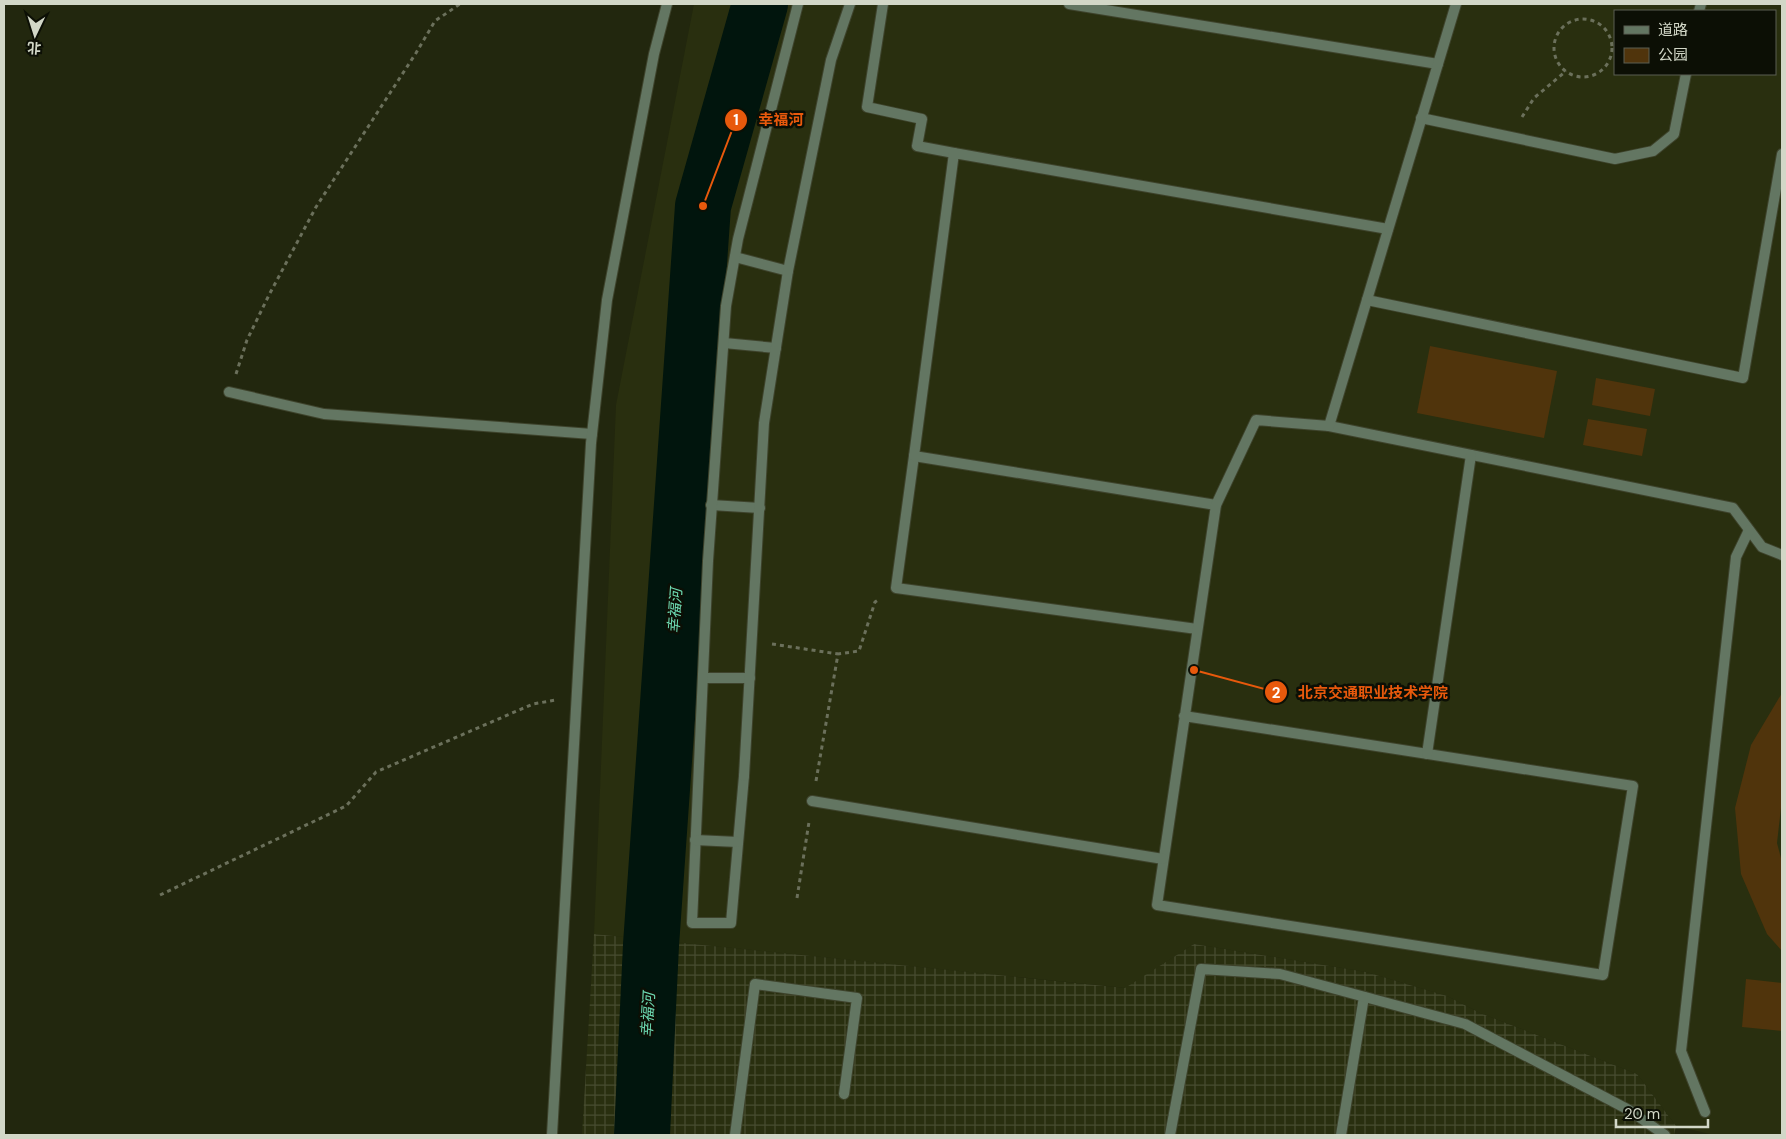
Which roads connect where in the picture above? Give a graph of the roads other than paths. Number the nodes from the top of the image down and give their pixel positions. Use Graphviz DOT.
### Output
graph roads {
  1 [pos="667,4"];
  2 [pos="798,4"];
  3 [pos="850,4"];
  4 [pos="883,4"];
  5 [pos="1069,4"];
  6 [pos="1456,4"];
  7 [pos="1115,7"];
  8 [pos="1438,64"];
  9 [pos="1686,75"];
  10 [pos="1421,118"];
  11 [pos="954,153"];
  12 [pos="1782,154"];
  13 [pos="1388,229"];
  14 [pos="735,257"];
  15 [pos="788,271"];
  16 [pos="1367,300"];
  17 [pos="724,343"];
  18 [pos="776,348"];
  19 [pos="230,392"];
  20 [pos="1329,426"];
  21 [pos="592,434"];
  22 [pos="1471,455"];
  23 [pos="914,456"];
  24 [pos="712,505"];
  25 [pos="1216,505"];
  26 [pos="760,508"];
  27 [pos="1749,530"];
  28 [pos="1782,555"];
  29 [pos="1197,629"];
  30 [pos="702,678"];
  31 [pos="750,678"];
  32 [pos="1184,716"];
  33 [pos="1427,754"];
  34 [pos="812,801"];
  35 [pos="695,840"];
  36 [pos="738,842"];
  37 [pos="1163,860"];
  38 [pos="1364,996"];
  39 [pos="844,1094"];
  40 [pos="1705,1112"];
  41 [pos="552,1135"];
  42 [pos="735,1135"];
  43 [pos="1170,1135"];
  44 [pos="1340,1135"];
  45 [pos="1665,1135"];
  1 -- 21 [label="street"];
  2 -- 14 [label="street"];
  3 -- 15 [label="street"];
  4 -- 11 [label="street"];
  5 -- 7 [label="street"];
  6 -- 8 [label="street"];
  7 -- 8 [label="street"];
  8 -- 10 [label="street"];
  9 -- 10 [label="street"];
  10 -- 13 [label="street"];
  11 -- 13 [label="street"];
  11 -- 23 [label="street"];
  12 -- 16 [label="street"];
  13 -- 16 [label="street"];
  14 -- 15 [label="street"];
  14 -- 17 [label="street"];
  15 -- 18 [label="street"];
  16 -- 20 [label="street"];
  17 -- 18 [label="street"];
  17 -- 24 [label="street"];
  18 -- 26 [label="street"];
  19 -- 21 [label="street"];
  20 -- 22 [label="street"];
  20 -- 25 [label="street"];
  21 -- 41 [label="street"];
  22 -- 27 [label="street"];
  22 -- 33 [label="street"];
  23 -- 25 [label="street"];
  23 -- 29 [label="street"];
  24 -- 26 [label="street"];
  24 -- 30 [label="street"];
  25 -- 29 [label="street"];
  26 -- 31 [label="street"];
  27 -- 28 [label="street"];
  27 -- 40 [label="street"];
  29 -- 32 [label="street"];
  30 -- 31 [label="street"];
  30 -- 35 [label="street"];
  31 -- 36 [label="street"];
  32 -- 33 [label="street"];
  32 -- 37 [label="street"];
  33 -- 37 [label="street"];
  34 -- 37 [label="street"];
  35 -- 36 [label="street"];
  35 -- 36 [label="street"];
  38 -- 43 [label="street"];
  38 -- 44 [label="street"];
  38 -- 45 [label="street"];
  39 -- 42 [label="street"];
}
